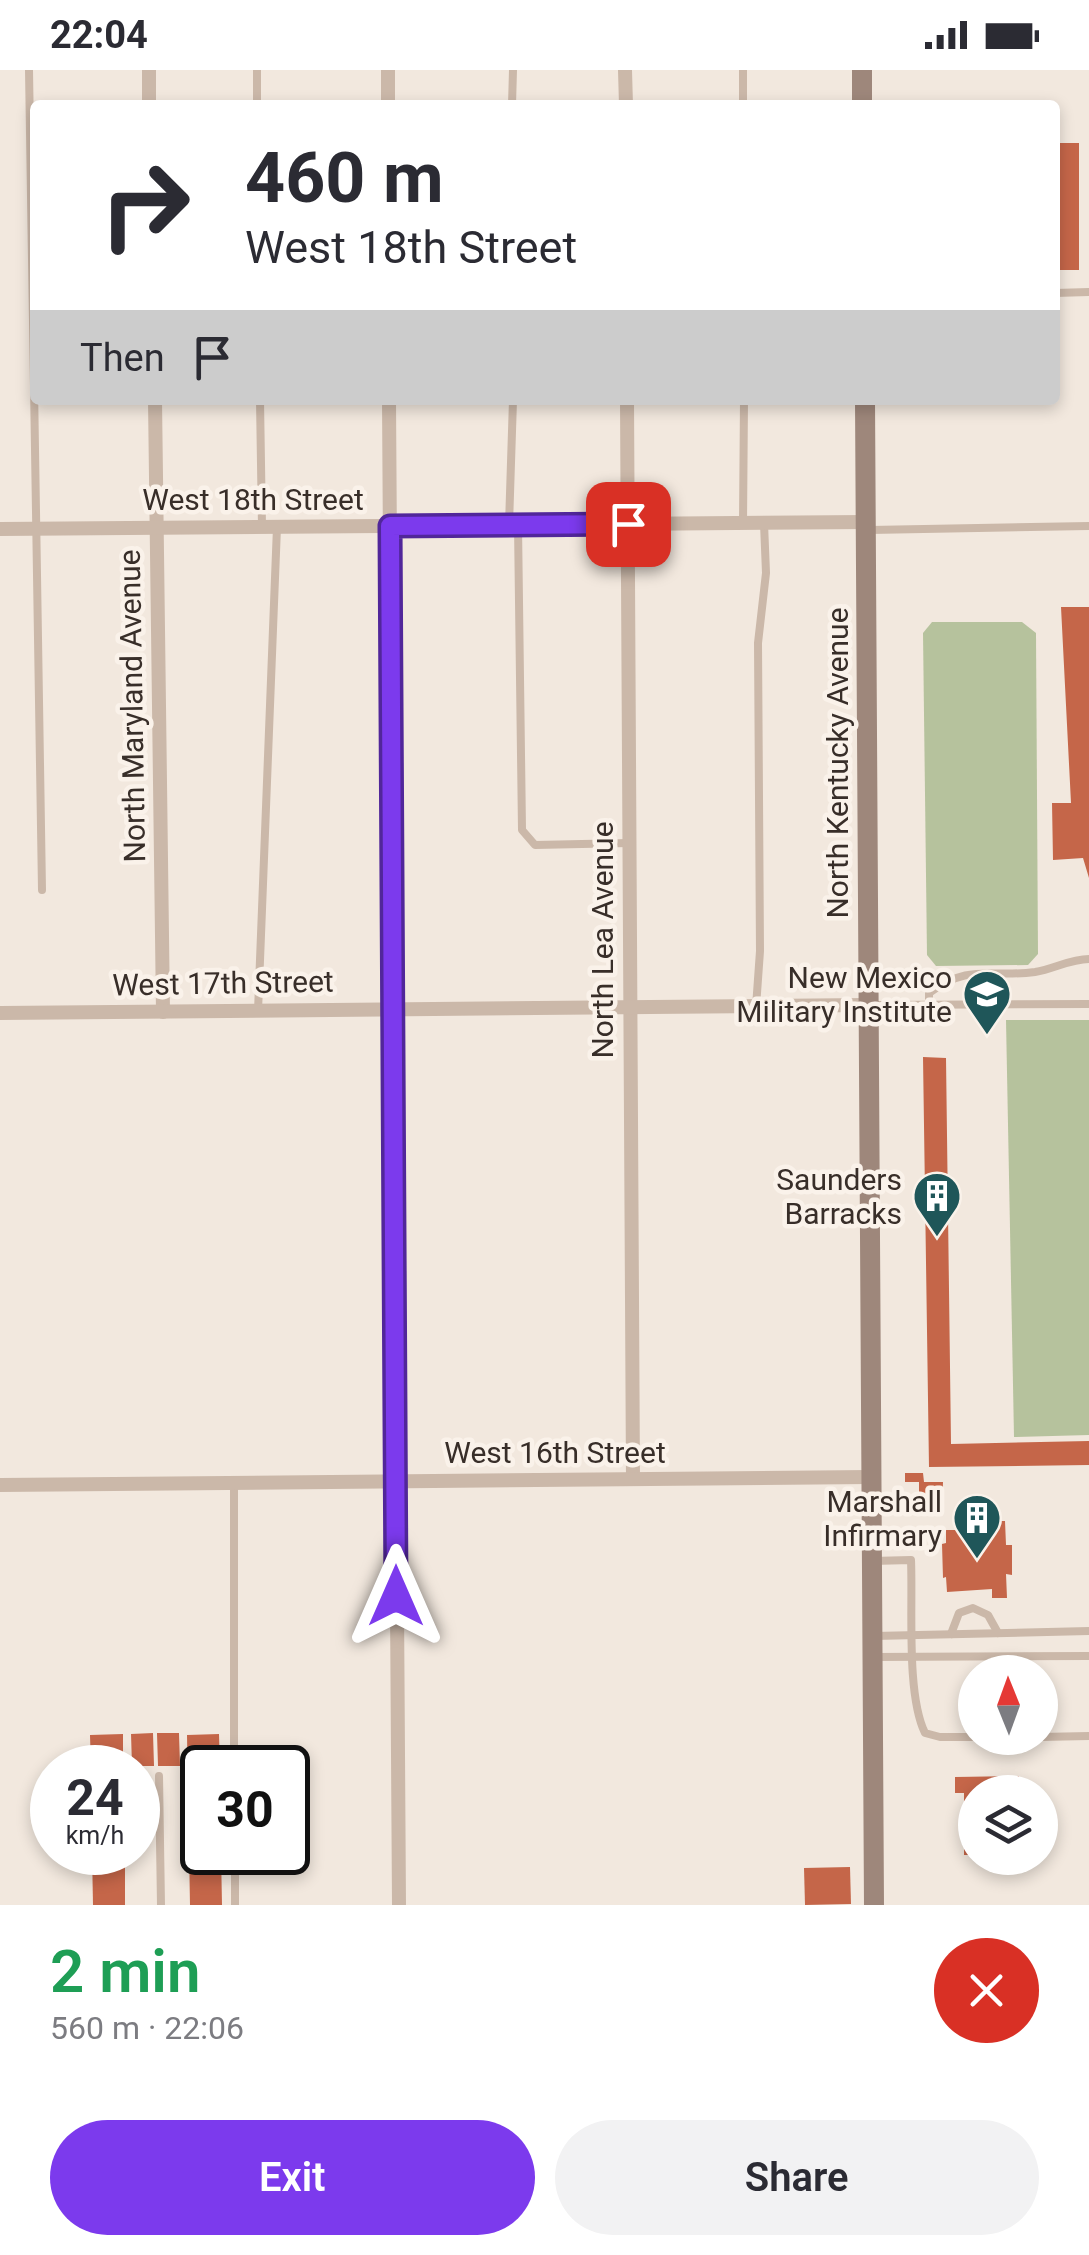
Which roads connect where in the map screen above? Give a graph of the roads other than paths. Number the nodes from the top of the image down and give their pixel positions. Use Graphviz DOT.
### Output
graph roads {
  1 [pos="29,70"];
  2 [pos="148,70"];
  3 [pos="257,70"];
  4 [pos="388,70"];
  5 [pos="513,70"];
  6 [pos="626,70"];
  7 [pos="743,70"];
  8 [pos="862,70"];
  9 [pos="149,100"];
  10 [pos="258,100"];
  11 [pos="388,100"];
  12 [pos="512,100"];
  13 [pos="626,100"];
  14 [pos="743,100"];
  15 [pos="862,100"];
  16 [pos="30,136"];
  17 [pos="1089,292"];
  18 [pos="1060,293"];
  19 [pos="34,405"];
  20 [pos="155,405"];
  21 [pos="260,405"];
  22 [pos="390,405"];
  23 [pos="513,405"];
  24 [pos="627,405"];
  25 [pos="744,405"];
  26 [pos="865,405"];
  27 [pos="744,523"];
  28 [pos="764,523"];
  29 [pos="628,524"];
  30 [pos="513,525"];
  31 [pos="390,526"];
  32 [pos="866,526"];
  33 [pos="1089,526"];
  34 [pos="269,527"];
  35 [pos="157,528"];
  36 [pos="36,529"];
  37 [pos="0,530"];
  38 [pos="629,844"];
  39 [pos="42,890"];
  40 [pos="1089,959"];
  41 [pos="1089,1004"];
  42 [pos="928,1005"];
  43 [pos="756,1006"];
  44 [pos="867,1006"];
  45 [pos="630,1008"];
  46 [pos="392,1009"];
  47 [pos="258,1010"];
  48 [pos="162,1012"];
  49 [pos="0,1013"];
  50 [pos="870,1477"];
  51 [pos="633,1479"];
  52 [pos="395,1481"];
  53 [pos="234,1482"];
  54 [pos="0,1485"];
  55 [pos="872,1561"];
  56 [pos="1089,1631"];
  57 [pos="998,1633"];
  58 [pos="952,1634"];
  59 [pos="913,1635"];
  60 [pos="874,1647"];
  61 [pos="1089,1656"];
  62 [pos="914,1657"];
  63 [pos="1089,1736"];
  64 [pos="958,1737"];
  65 [pos="1058,1737"];
  66 [pos="234,1745"];
  67 [pos="160,1875"];
  68 [pos="234,1875"];
  69 [pos="160,1905"];
  70 [pos="234,1905"];
  71 [pos="399,1905"];
  72 [pos="874,1905"];
  1 -- 16 [label="lane"];
  2 -- 9 [label="street"];
  3 -- 10 [label="lane"];
  4 -- 11 [label="street"];
  5 -- 12 [label="lane"];
  6 -- 13 [label="street"];
  7 -- 14 [label="lane"];
  8 -- 15 [label="street"];
  17 -- 18 [label="lane"];
  19 -- 36 [label="lane"];
  20 -- 35 [label="street, North Maryland Avenue"];
  21 -- 34 [label="lane"];
  22 -- 31 [label="street"];
  23 -- 30 [label="lane"];
  24 -- 29 [label="street, North Lea Avenue"];
  25 -- 27 [label="lane"];
  26 -- 32 [label="street, North Kentucky Avenue"];
  27 -- 28 [label="street, West 18th Street"];
  27 -- 29 [label="street, West 18th Street"];
  28 -- 32 [label="street, West 18th Street"];
  28 -- 43 [label="lane"];
  29 -- 30 [label="street, West 18th Street"];
  29 -- 38 [label="street, North Lea Avenue"];
  30 -- 31 [label="street, West 18th Street"];
  30 -- 38 [label="lane"];
  31 -- 34 [label="street, West 18th Street"];
  31 -- 46 [label="street"];
  32 -- 33 [label="lane"];
  32 -- 44 [label="street, North Kentucky Avenue"];
  34 -- 35 [label="street, West 18th Street"];
  34 -- 47 [label="lane"];
  35 -- 36 [label="street, West 18th Street"];
  35 -- 48 [label="street, North Maryland Avenue"];
  36 -- 37 [label="street, West 18th Street"];
  36 -- 39 [label="lane"];
  38 -- 45 [label="street, North Lea Avenue"];
  40 -- 42 [label="lane"];
  41 -- 42 [label="lane"];
  42 -- 44 [label="lane"];
  43 -- 44 [label="street, West 17th Street"];
  43 -- 45 [label="street, West 17th Street"];
  44 -- 50 [label="street, North Kentucky Avenue"];
  45 -- 46 [label="street, West 17th Street"];
  45 -- 51 [label="street, North Lea Avenue"];
  46 -- 47 [label="street, West 17th Street"];
  46 -- 52 [label="street"];
  47 -- 48 [label="street, West 17th Street"];
  48 -- 49 [label="street, West 17th Street"];
  50 -- 51 [label="street, West 16th Street"];
  50 -- 55 [label="street, North Kentucky Avenue"];
  51 -- 52 [label="street, West 16th Street"];
  52 -- 53 [label="street, West 16th Street"];
  52 -- 71 [label="street"];
  53 -- 54 [label="street, West 16th Street"];
  53 -- 66 [label="lane"];
  55 -- 59 [label="lane"];
  55 -- 60 [label="street, North Kentucky Avenue"];
  56 -- 57 [label="lane"];
  57 -- 58 [label="lane"];
  57 -- 58 [label="lane"];
  58 -- 59 [label="lane"];
  59 -- 60 [label="lane"];
  59 -- 62 [label="lane"];
  60 -- 62 [label="lane"];
  60 -- 72 [label="street, North Kentucky Avenue"];
  61 -- 62 [label="lane"];
  62 -- 64 [label="lane"];
  63 -- 65 [label="lane"];
  67 -- 69 [label="lane"];
  68 -- 70 [label="lane"];
}
